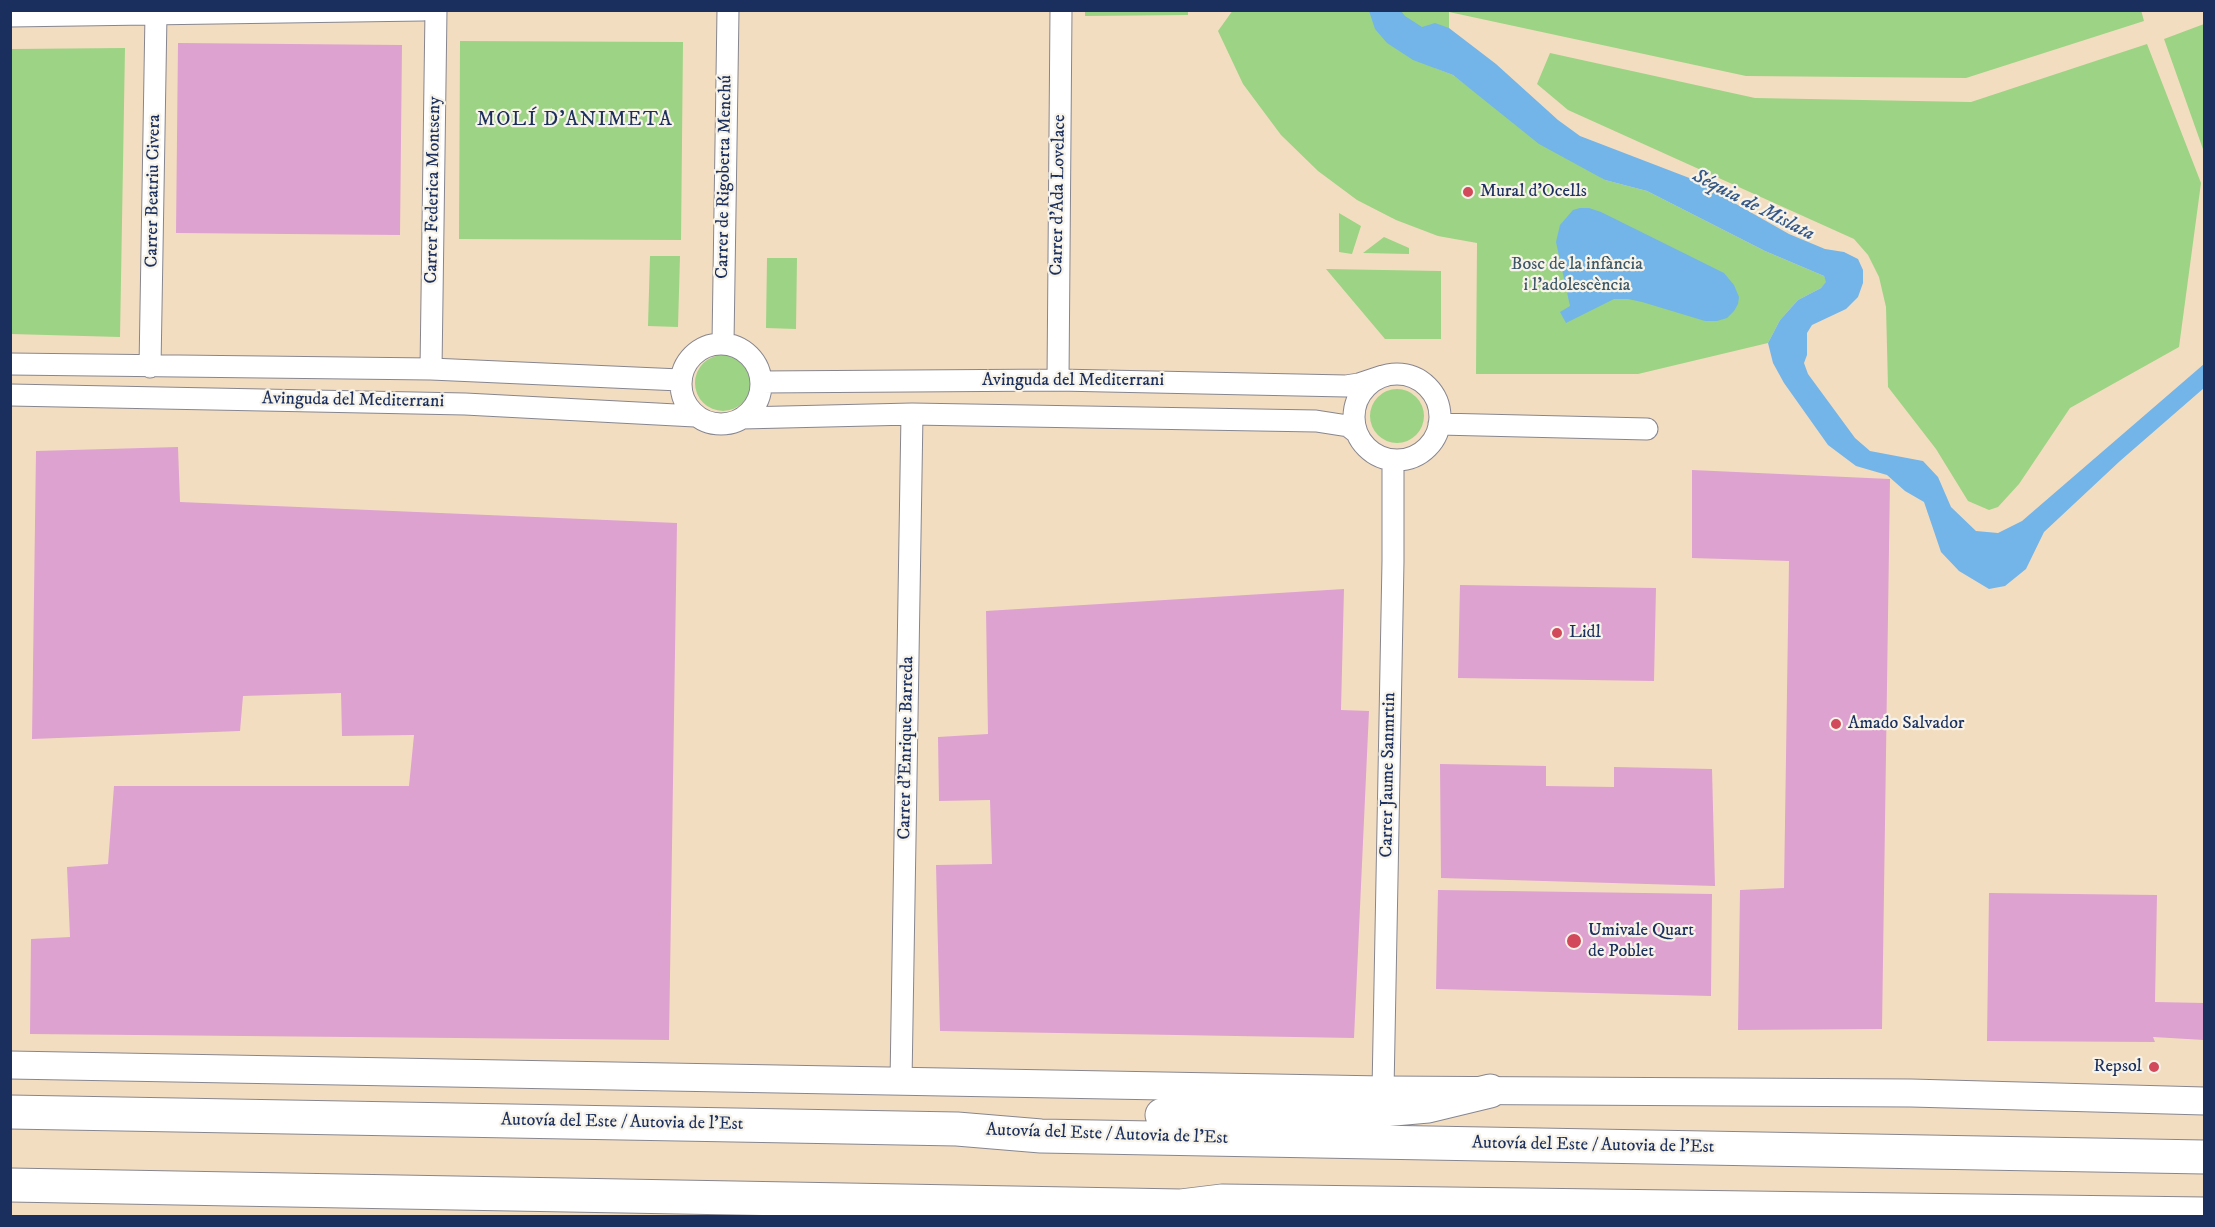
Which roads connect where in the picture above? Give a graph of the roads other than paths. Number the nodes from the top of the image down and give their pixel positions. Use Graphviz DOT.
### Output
graph roads {
  1 [pos="423,10"];
  2 [pos="436,10"];
  3 [pos="728,10"];
  4 [pos="1061,10"];
  5 [pos="156,14"];
  6 [pos="10,16"];
  7 [pos="723,343"];
  8 [pos="10,364"];
  9 [pos="150,367"];
  10 [pos="431,369"];
  11 [pos="1383,376"];
  12 [pos="680,380"];
  13 [pos="1058,380"];
  14 [pos="761,382"];
  15 [pos="10,395"];
  16 [pos="912,414"];
  17 [pos="695,416"];
  18 [pos="742,418"];
  19 [pos="1439,424"];
  20 [pos="1647,429"];
  21 [pos="1357,433"];
  22 [pos="1393,460"];
  23 [pos="10,1065"];
  24 [pos="902,1081"];
  25 [pos="1383,1090"];
  26 [pos="1490,1091"];
  27 [pos="2205,1101"];
  28 [pos="10,1112"];
  29 [pos="957,1129"];
  30 [pos="2205,1157"];
  31 [pos="10,1185"];
  32 [pos="1196,1211"];
  33 [pos="2205,1214"];
  1 -- 5 [label="street"];
  2 -- 10 [label="street, Carrer Federica Montseny"];
  3 -- 7 [label="street, Carrer de Rigoberta Menchú"];
  4 -- 13 [label="street, Carrer d'Ada Lovelace"];
  5 -- 6 [label="street"];
  5 -- 9 [label="street, Carrer Beatriu Civera"];
  7 -- 12 [label="street"];
  7 -- 14 [label="street"];
  8 -- 9 [label="street, Avinguda del Mediterrani"];
  9 -- 10 [label="street, Avinguda del Mediterrani"];
  10 -- 12 [label="street, Avinguda del Mediterrani"];
  11 -- 13 [label="street, Avinguda del Mediterrani"];
  11 -- 19 [label="street"];
  11 -- 21 [label="street"];
  12 -- 17 [label="street"];
  13 -- 14 [label="street, Avinguda del Mediterrani"];
  14 -- 18 [label="street"];
  15 -- 17 [label="street, Avinguda del Mediterrani"];
  16 -- 18 [label="street, Avinguda del Mediterrani"];
  16 -- 21 [label="street, Avinguda del Mediterrani"];
  16 -- 24 [label="street, Carrer d'Enrique Barreda"];
  17 -- 18 [label="street"];
  19 -- 20 [label="street"];
  19 -- 22 [label="street"];
  21 -- 22 [label="street"];
  22 -- 25 [label="street, Carrer Jaume Sanmrtin"];
  23 -- 24 [label="street"];
  24 -- 25 [label="street"];
  25 -- 26 [label="street"];
  26 -- 27 [label="street"];
  26 -- 29 [label="highway"];
  28 -- 29 [label="highway, Autovía del Este / Autovia de l'Est"];
  29 -- 30 [label="highway, Autovía del Este / Autovia de l'Est"];
  31 -- 32 [label="highway"];
  32 -- 33 [label="highway"];
}
